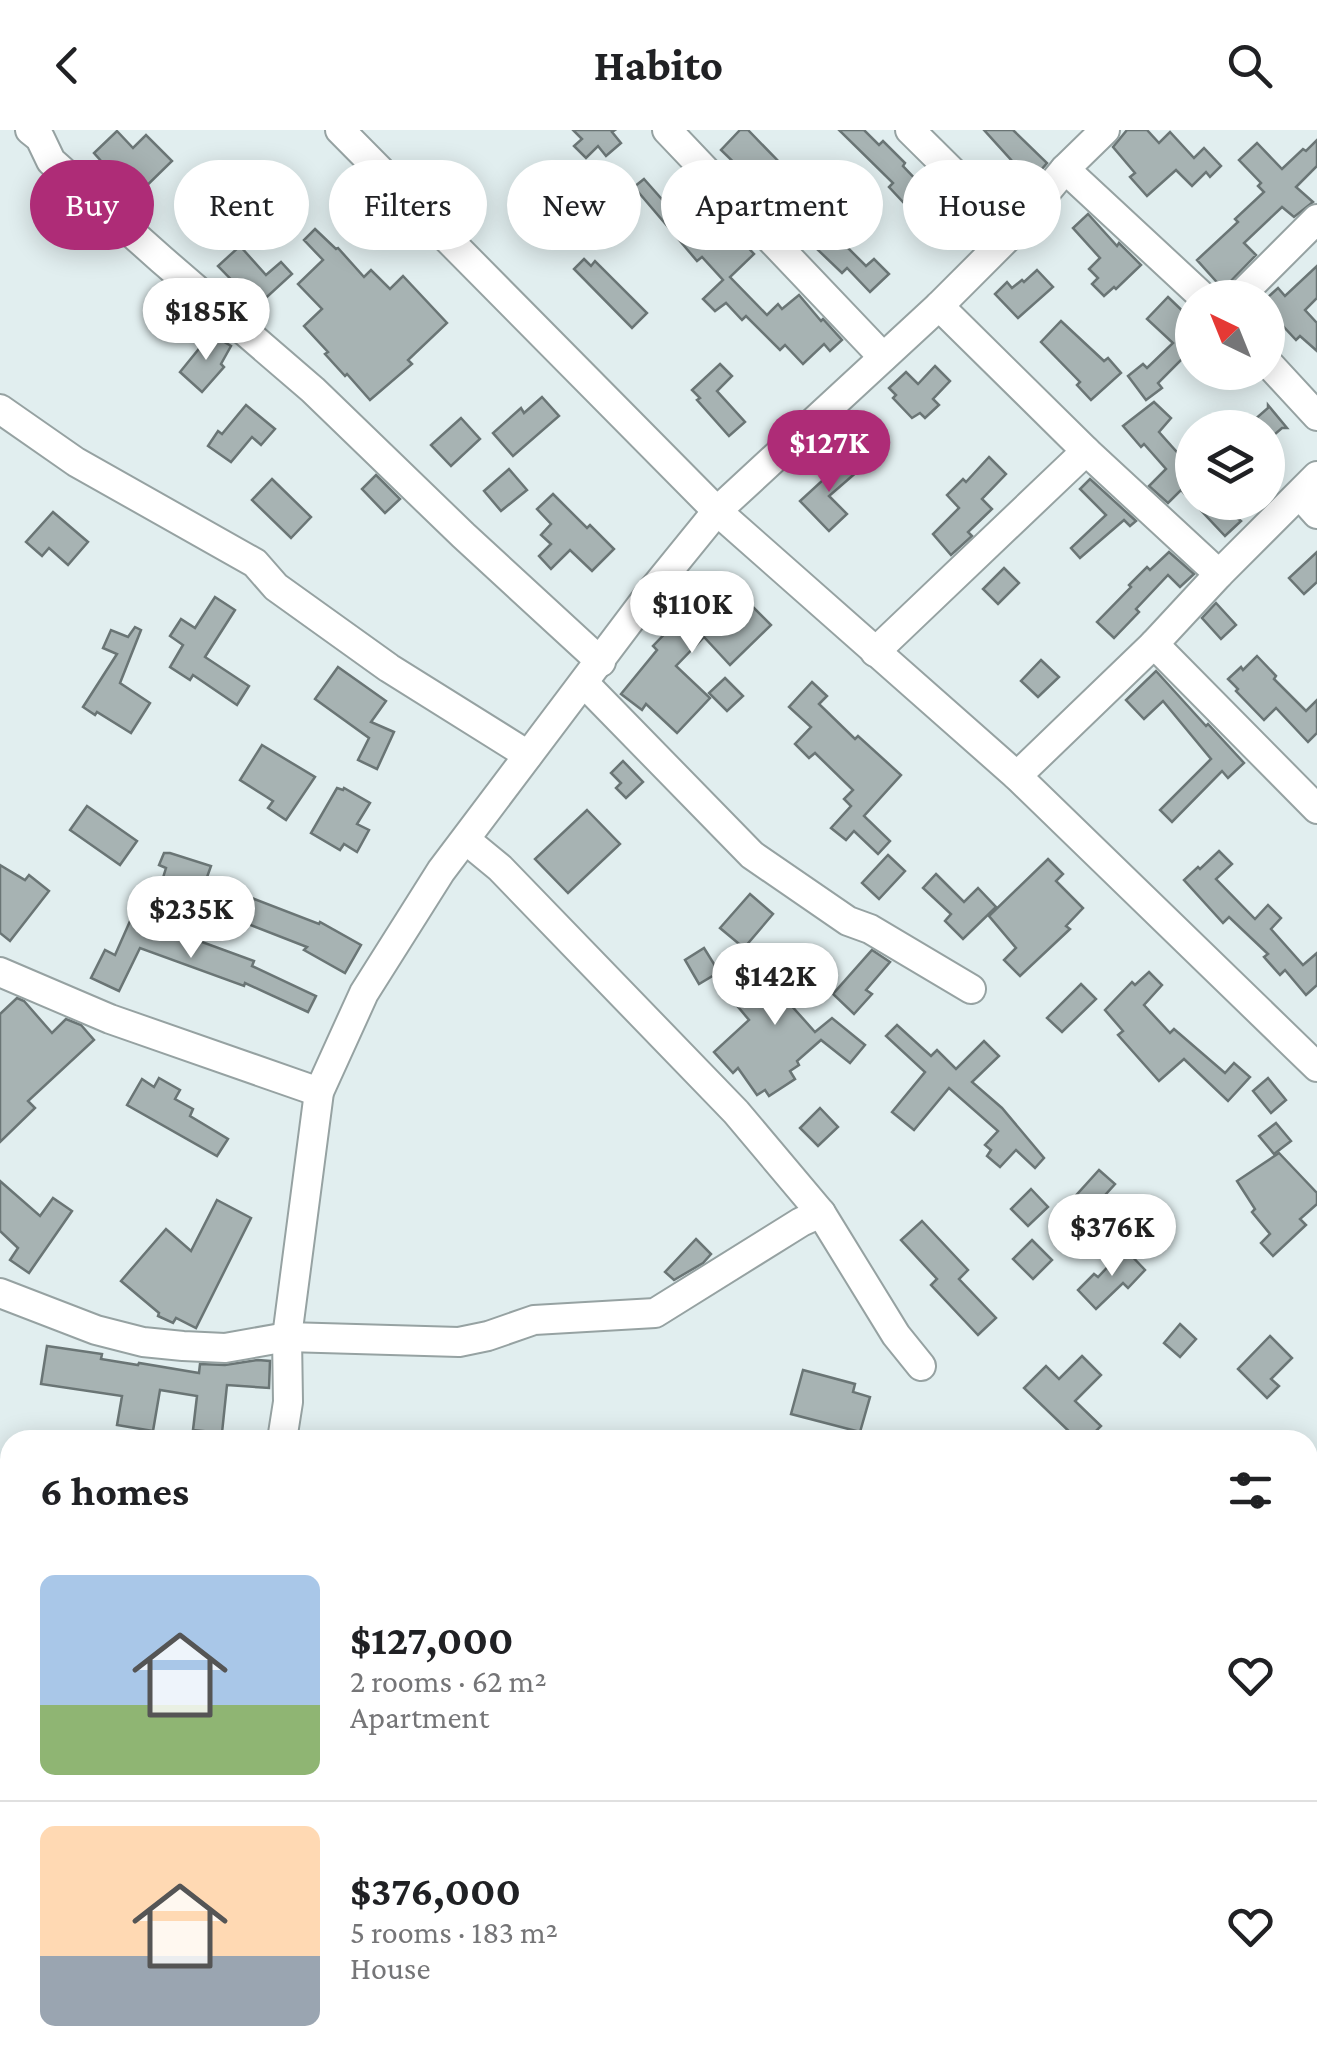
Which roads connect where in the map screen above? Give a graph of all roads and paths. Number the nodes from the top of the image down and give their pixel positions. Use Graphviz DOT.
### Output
graph roads {
  1 [pos="30,130"];
  2 [pos="340,130"];
  3 [pos="666,130"];
  4 [pos="910,130"];
  5 [pos="1105,130"];
  6 [pos="940,160"];
  7 [pos="1066,169"];
  8 [pos="1061,175"];
  9 [pos="1317,219"];
  10 [pos="995,250"];
  11 [pos="1185,280"];
  12 [pos="1256,280"];
  13 [pos="939,306"];
  14 [pos="882,357"];
  15 [pos="1285,381"];
  16 [pos="0,408"];
  17 [pos="1317,416"];
  18 [pos="1086,451"];
  19 [pos="1311,495"];
  20 [pos="717,511"];
  21 [pos="1219,574"];
  22 [pos="1154,644"];
  23 [pos="875,652"];
  24 [pos="592,672"];
  25 [pos="528,754"];
  26 [pos="1017,776"];
  27 [pos="1317,809"];
  28 [pos="466,840"];
  29 [pos="0,972"];
  30 [pos="971,988"];
  31 [pos="1317,1067"];
  32 [pos="319,1092"];
  33 [pos="821,1212"];
  34 [pos="0,1292"];
  35 [pos="288,1337"];
  36 [pos="921,1366"];
  37 [pos="284,1430"];
  1 -- 24 [label="street"];
  2 -- 20 [label="street"];
  3 -- 14 [label="street"];
  4 -- 6 [label="street"];
  5 -- 7 [label="street"];
  7 -- 8 [label="street"];
  7 -- 11 [label="street"];
  9 -- 12 [label="street"];
  10 -- 13 [label="street"];
  13 -- 14 [label="street"];
  13 -- 18 [label="street"];
  14 -- 20 [label="street"];
  15 -- 17 [label="street"];
  16 -- 25 [label="street"];
  18 -- 21 [label="street"];
  18 -- 23 [label="street"];
  19 -- 21 [label="street"];
  20 -- 23 [label="street"];
  20 -- 24 [label="street"];
  21 -- 22 [label="street"];
  22 -- 26 [label="street"];
  22 -- 27 [label="street"];
  23 -- 26 [label="street"];
  24 -- 25 [label="street"];
  24 -- 30 [label="street"];
  25 -- 28 [label="street"];
  26 -- 31 [label="street"];
  28 -- 32 [label="street"];
  28 -- 33 [label="street"];
  29 -- 32 [label="street"];
  32 -- 35 [label="street"];
  33 -- 35 [label="street"];
  33 -- 36 [label="street"];
  34 -- 35 [label="street"];
  35 -- 37 [label="street"];
}
